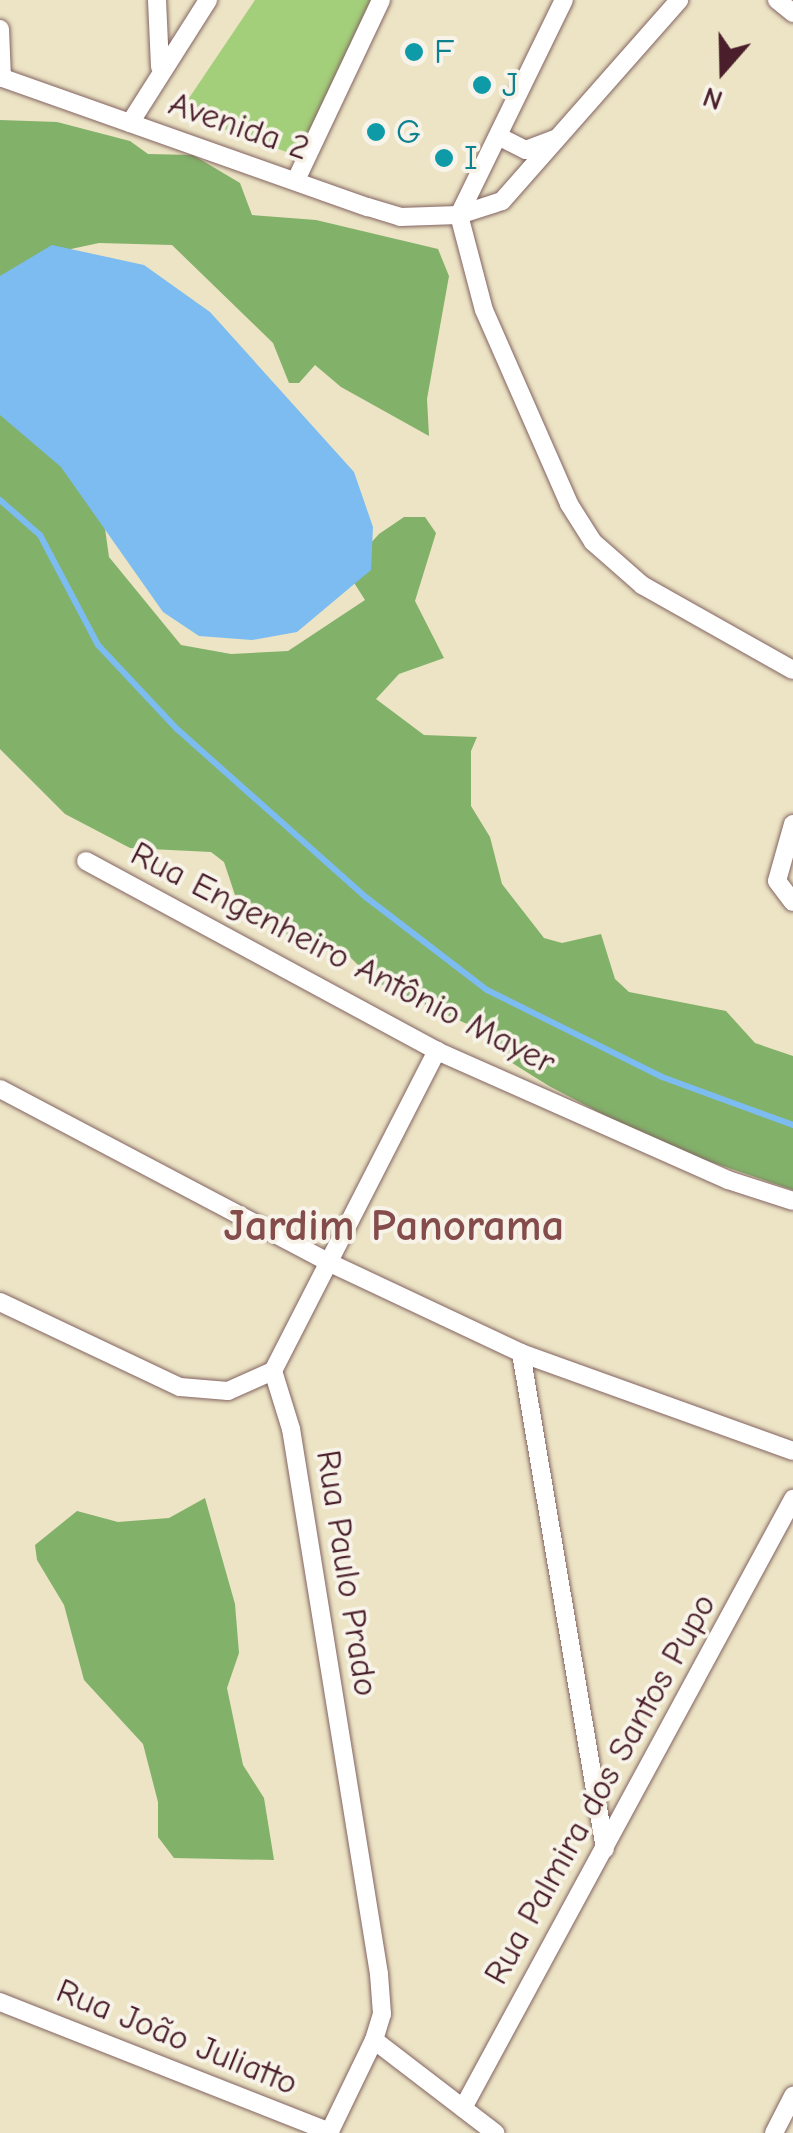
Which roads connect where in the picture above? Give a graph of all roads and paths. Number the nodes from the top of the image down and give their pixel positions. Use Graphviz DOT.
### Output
graph roads {
  1 [pos="157,0"];
  2 [pos="208,0"];
  3 [pos="381,0"];
  4 [pos="564,0"];
  5 [pos="679,0"];
  6 [pos="776,0"];
  7 [pos="793,13"];
  8 [pos="0,29"];
  9 [pos="160,67"];
  10 [pos="1,78"];
  11 [pos="130,122"];
  12 [pos="564,134"];
  13 [pos="498,136"];
  14 [pos="296,180"];
  15 [pos="459,215"];
  16 [pos="793,670"];
  17 [pos="793,824"];
  18 [pos="86,861"];
  19 [pos="793,902"];
  20 [pos="437,1051"];
  21 [pos="0,1089"];
  22 [pos="793,1202"];
  23 [pos="330,1263"];
  24 [pos="0,1302"];
  25 [pos="520,1353"];
  26 [pos="273,1371"];
  27 [pos="793,1451"];
  28 [pos="793,1499"];
  29 [pos="605,1849"];
  30 [pos="0,2002"];
  31 [pos="374,2040"];
  32 [pos="793,2096"];
  33 [pos="463,2108"];
  34 [pos="330,2133"];
  35 [pos="495,2133"];
  36 [pos="774,2133"];
  1 -- 9 [label="street"];
  2 -- 9 [label="street"];
  3 -- 14 [label="street"];
  4 -- 13 [label="street"];
  5 -- 12 [label="street, Avenida 2"];
  6 -- 7 [label="street"];
  8 -- 10 [label="street"];
  9 -- 11 [label="street"];
  10 -- 11 [label="street, Avenida 2"];
  11 -- 14 [label="street, Avenida 2"];
  12 -- 13 [label="street"];
  12 -- 15 [label="street, Avenida 2"];
  13 -- 15 [label="street"];
  14 -- 15 [label="street, Avenida 2"];
  15 -- 16 [label="street"];
  17 -- 19 [label="street"];
  18 -- 20 [label="street, Rua Engenheiro Antônio Mayer"];
  20 -- 22 [label="street, Rua Engenheiro Antônio Mayer"];
  20 -- 23 [label="street"];
  21 -- 23 [label="street"];
  23 -- 25 [label="street"];
  23 -- 26 [label="street"];
  24 -- 26 [label="street"];
  25 -- 27 [label="street"];
  25 -- 29 [label="street"];
  26 -- 31 [label="street, Rua Paulo Prado"];
  28 -- 29 [label="street, Rua Palmira dos Santos Pupo"];
  29 -- 33 [label="street, Rua Palmira dos Santos Pupo"];
  30 -- 34 [label="street, Rua João Juliatto"];
  31 -- 33 [label="street"];
  31 -- 34 [label="street, Rua Paulo Prado"];
  32 -- 36 [label="street"];
  33 -- 35 [label="street"];
}
